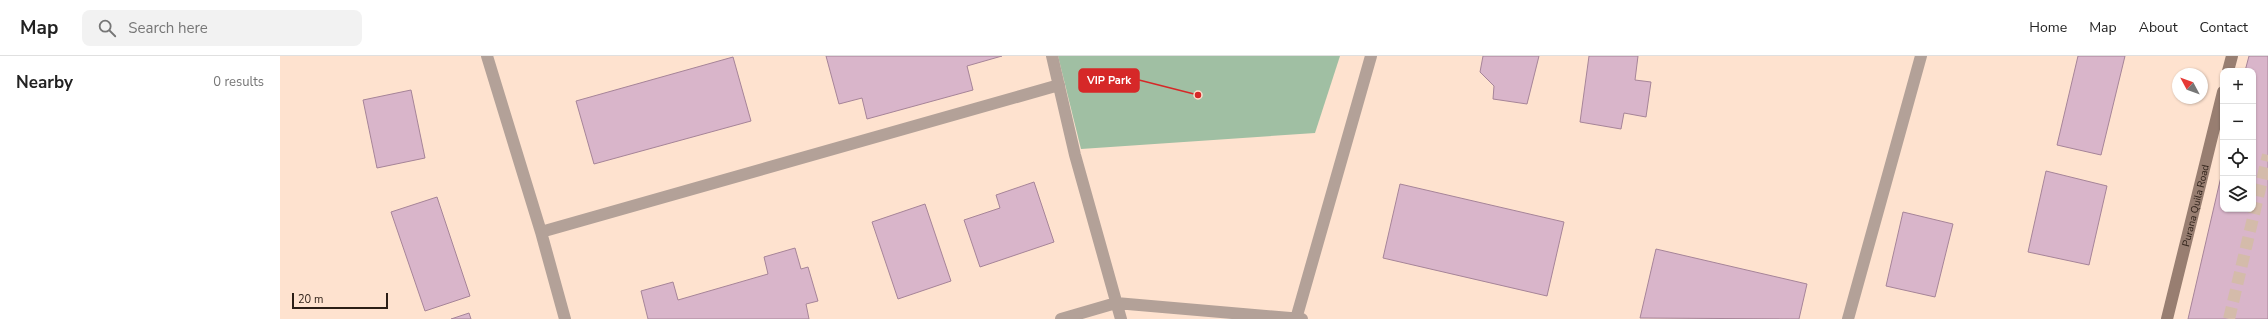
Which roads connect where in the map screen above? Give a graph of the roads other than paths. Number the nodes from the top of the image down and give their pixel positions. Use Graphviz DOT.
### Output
graph roads {
  1 [pos="487,56"];
  2 [pos="1052,56"];
  3 [pos="1371,56"];
  4 [pos="1921,56"];
  5 [pos="2232,56"];
  6 [pos="2229,68"];
  7 [pos="1059,85"];
  8 [pos="2220,104"];
  9 [pos="541,232"];
  10 [pos="1116,303"];
  11 [pos="564,319"];
  12 [pos="1061,319"];
  13 [pos="1121,319"];
  14 [pos="1298,319"];
  15 [pos="1848,319"];
  16 [pos="2167,319"];
  1 -- 9 [label="street"];
  2 -- 7 [label="street"];
  3 -- 14 [label="street"];
  4 -- 15 [label="street"];
  5 -- 6 [label="main road"];
  7 -- 9 [label="street"];
  7 -- 10 [label="street"];
  8 -- 16 [label="main road, Purana Quila Road"];
  9 -- 11 [label="street"];
  10 -- 12 [label="street"];
  10 -- 13 [label="street"];
  10 -- 14 [label="street"];
}
